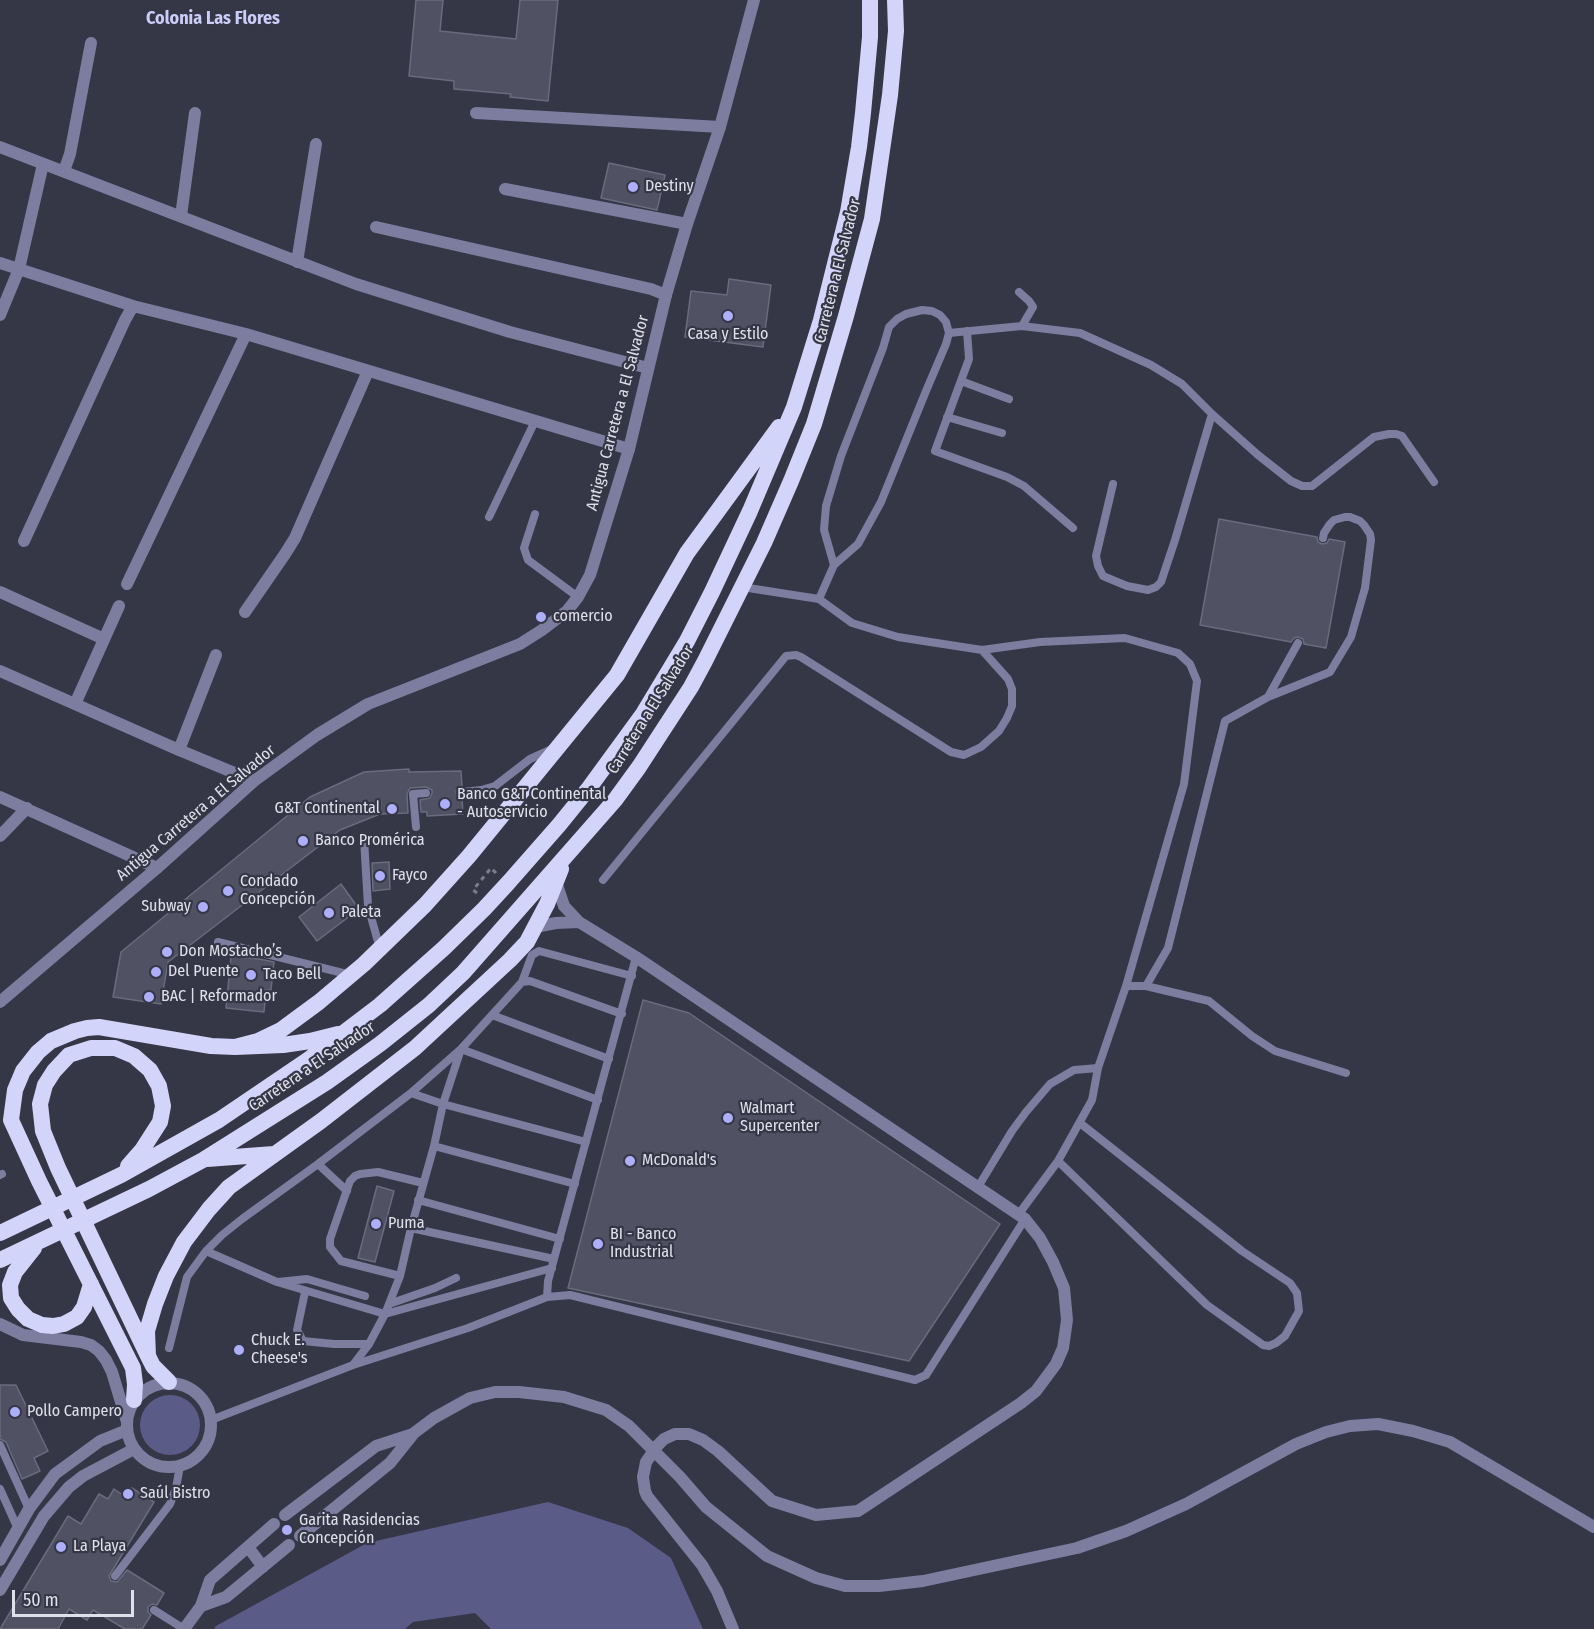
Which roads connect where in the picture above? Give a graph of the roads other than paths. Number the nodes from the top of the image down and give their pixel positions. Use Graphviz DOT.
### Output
graph roads {
  1 [pos="754,0"];
  2 [pos="870,0"];
  3 [pos="896,0"];
  4 [pos="91,43"];
  5 [pos="195,113"];
  6 [pos="476,113"];
  7 [pos="720,127"];
  8 [pos="316,144"];
  9 [pos="0,147"];
  10 [pos="43,164"];
  11 [pos="64,171"];
  12 [pos="505,189"];
  13 [pos="181,216"];
  14 [pos="687,224"];
  15 [pos="376,226"];
  16 [pos="297,262"];
  17 [pos="0,263"];
  18 [pos="19,268"];
  19 [pos="1019,292"];
  20 [pos="666,295"];
  21 [pos="133,306"];
  22 [pos="0,315"];
  23 [pos="1022,326"];
  24 [pos="967,331"];
  25 [pos="949,333"];
  26 [pos="246,334"];
  27 [pos="648,368"];
  28 [pos="368,371"];
  29 [pos="961,381"];
  30 [pos="1009,399"];
  31 [pos="794,407"];
  32 [pos="1212,414"];
  33 [pos="947,417"];
  34 [pos="535,421"];
  35 [pos="1002,433"];
  36 [pos="629,449"];
  37 [pos="1434,482"];
  38 [pos="1113,484"];
  39 [pos="535,514"];
  40 [pos="489,517"];
  41 [pos="1073,528"];
  42 [pos="1323,538"];
  43 [pos="24,541"];
  44 [pos="834,565"];
  45 [pos="127,584"];
  46 [pos="742,587"];
  47 [pos="0,592"];
  48 [pos="578,597"];
  49 [pos="819,600"];
  50 [pos="119,606"];
  51 [pos="245,612"];
  52 [pos="104,639"];
  53 [pos="1298,643"];
  54 [pos="982,650"];
  55 [pos="216,655"];
  56 [pos="0,671"];
  57 [pos="1268,696"];
  58 [pos="75,704"];
  59 [pos="558,747"];
  60 [pos="179,750"];
  61 [pos="254,782"];
  62 [pos="462,792"];
  63 [pos="426,793"];
  64 [pos="0,796"];
  65 [pos="27,808"];
  66 [pos="416,827"];
  67 [pos="0,836"];
  68 [pos="364,839"];
  69 [pos="567,855"];
  70 [pos="157,868"];
  71 [pos="603,879"];
  72 [pos="556,882"];
  73 [pos="579,922"];
  74 [pos="535,927"];
  75 [pos="218,942"];
  76 [pos="380,949"];
  77 [pos="636,957"];
  78 [pos="352,975"];
  79 [pos="632,976"];
  80 [pos="522,982"];
  81 [pos="1126,986"];
  82 [pos="1146,986"];
  83 [pos="0,1002"];
  84 [pos="622,1014"];
  85 [pos="492,1015"];
  86 [pos="345,1033"];
  87 [pos="235,1047"];
  88 [pos="460,1049"];
  89 [pos="609,1059"];
  90 [pos="1098,1068"];
  91 [pos="1346,1073"];
  92 [pos="411,1093"];
  93 [pos="598,1100"];
  94 [pos="443,1104"];
  95 [pos="1080,1123"];
  96 [pos="586,1142"];
  97 [pos="434,1146"];
  98 [pos="276,1154"];
  99 [pos="203,1160"];
  100 [pos="1058,1161"];
  101 [pos="318,1164"];
  102 [pos="121,1175"];
  103 [pos="423,1183"];
  104 [pos="575,1184"];
  105 [pos="978,1187"];
  106 [pos="347,1191"];
  107 [pos="418,1200"];
  108 [pos="1022,1217"];
  109 [pos="411,1228"];
  110 [pos="0,1233"];
  111 [pos="44,1239"];
  112 [pos="560,1239"];
  113 [pos="206,1251"];
  114 [pos="554,1259"];
  115 [pos="0,1260"];
  116 [pos="552,1268"];
  117 [pos="400,1276"];
  118 [pos="456,1278"];
  119 [pos="277,1282"];
  120 [pos="90,1284"];
  121 [pos="305,1292"];
  122 [pos="365,1296"];
  123 [pos="547,1297"];
  124 [pos="389,1304"];
  125 [pos="385,1314"];
  126 [pos="0,1324"];
  127 [pos="369,1344"];
  128 [pos="169,1348"];
  129 [pos="148,1356"];
  130 [pos="353,1365"];
  131 [pos="169,1382"];
  132 [pos="134,1400"];
  133 [pos="211,1420"];
  134 [pos="127,1426"];
  135 [pos="414,1433"];
  136 [pos="0,1445"];
  137 [pos="134,1449"];
  138 [pos="180,1466"];
  139 [pos="0,1489"];
  140 [pos="29,1509"];
  141 [pos="285,1515"];
  142 [pos="274,1524"];
  143 [pos="1594,1527"];
  144 [pos="18,1529"];
  145 [pos="300,1536"];
  146 [pos="289,1545"];
  147 [pos="248,1547"];
  148 [pos="0,1560"];
  149 [pos="263,1567"];
  150 [pos="116,1576"];
  151 [pos="0,1590"];
  152 [pos="201,1606"];
  153 [pos="154,1610"];
  154 [pos="184,1629"];
  155 [pos="733,1629"];
  1 -- 7 [label="street, Antigua Carretera a El Salvador"];
  2 -- 31 [label="highway, Carretera a El Salvador"];
  3 -- 46 [label="highway, Carretera a El Salvador"];
  4 -- 11 [label="street"];
  5 -- 13 [label="street"];
  6 -- 7 [label="street"];
  7 -- 14 [label="street, Antigua Carretera a El Salvador"];
  8 -- 16 [label="street"];
  9 -- 10 [label="street"];
  10 -- 11 [label="street"];
  10 -- 18 [label="street"];
  11 -- 13 [label="street"];
  12 -- 14 [label="street"];
  13 -- 16 [label="street"];
  14 -- 20 [label="street, Antigua Carretera a El Salvador"];
  15 -- 20 [label="street"];
  16 -- 27 [label="street"];
  17 -- 18 [label="street"];
  18 -- 21 [label="street"];
  18 -- 22 [label="street"];
  19 -- 23 [label="lane"];
  20 -- 27 [label="street, Antigua Carretera a El Salvador"];
  21 -- 26 [label="street"];
  21 -- 43 [label="street"];
  23 -- 24 [label="lane"];
  23 -- 32 [label="lane"];
  24 -- 25 [label="lane"];
  24 -- 29 [label="lane"];
  25 -- 44 [label="lane"];
  25 -- 44 [label="lane"];
  26 -- 28 [label="street"];
  26 -- 45 [label="street"];
  27 -- 36 [label="street, Antigua Carretera a El Salvador"];
  28 -- 34 [label="street"];
  28 -- 51 [label="street"];
  29 -- 30 [label="lane"];
  29 -- 33 [label="lane"];
  31 -- 59 [label="highway"];
  31 -- 86 [label="highway, Carretera a El Salvador"];
  32 -- 37 [label="lane"];
  32 -- 38 [label="lane"];
  33 -- 35 [label="lane"];
  33 -- 41 [label="lane"];
  34 -- 36 [label="street"];
  34 -- 40 [label="lane"];
  36 -- 48 [label="street, Antigua Carretera a El Salvador"];
  39 -- 48 [label="lane"];
  42 -- 57 [label="lane"];
  44 -- 49 [label="lane"];
  46 -- 49 [label="lane"];
  46 -- 69 [label="highway, Carretera a El Salvador"];
  47 -- 52 [label="street"];
  48 -- 61 [label="street, Antigua Carretera a El Salvador"];
  49 -- 54 [label="lane"];
  50 -- 52 [label="street"];
  52 -- 58 [label="street"];
  53 -- 57 [label="lane"];
  54 -- 71 [label="lane"];
  54 -- 81 [label="lane"];
  55 -- 60 [label="street"];
  56 -- 58 [label="street"];
  57 -- 82 [label="lane"];
  58 -- 60 [label="street"];
  59 -- 62 [label="lane"];
  59 -- 76 [label="highway"];
  60 -- 61 [label="street"];
  61 -- 70 [label="street, Antigua Carretera a El Salvador"];
  63 -- 66 [label="lane"];
  64 -- 65 [label="street"];
  65 -- 67 [label="street"];
  65 -- 70 [label="street"];
  68 -- 76 [label="lane"];
  69 -- 72 [label="highway"];
  69 -- 99 [label="highway, Carretera a El Salvador"];
  70 -- 83 [label="street, Antigua Carretera a El Salvador"];
  72 -- 73 [label="street"];
  72 -- 74 [label="highway"];
  73 -- 74 [label="street"];
  73 -- 77 [label="street"];
  74 -- 98 [label="highway"];
  75 -- 78 [label="lane"];
  76 -- 78 [label="highway"];
  77 -- 79 [label="lane"];
  77 -- 105 [label="street"];
  78 -- 87 [label="highway"];
  79 -- 80 [label="lane"];
  79 -- 84 [label="lane"];
  80 -- 84 [label="lane"];
  80 -- 85 [label="lane"];
  81 -- 82 [label="lane"];
  81 -- 90 [label="lane"];
  82 -- 91 [label="lane"];
  84 -- 89 [label="lane"];
  85 -- 88 [label="lane"];
  85 -- 89 [label="lane"];
  86 -- 87 [label="highway"];
  86 -- 102 [label="highway, Carretera a El Salvador"];
  87 -- 120 [label="highway"];
  88 -- 92 [label="lane"];
  88 -- 93 [label="lane"];
  88 -- 94 [label="lane"];
  89 -- 93 [label="lane"];
  90 -- 95 [label="lane"];
  90 -- 105 [label="lane"];
  92 -- 94 [label="lane"];
  92 -- 101 [label="lane"];
  93 -- 96 [label="lane"];
  94 -- 96 [label="lane"];
  94 -- 97 [label="lane"];
  95 -- 100 [label="lane"];
  95 -- 100 [label="lane"];
  96 -- 104 [label="lane"];
  97 -- 103 [label="lane"];
  97 -- 104 [label="lane"];
  98 -- 99 [label="highway"];
  98 -- 129 [label="highway"];
  99 -- 111 [label="highway, Carretera a El Salvador"];
  100 -- 108 [label="lane"];
  101 -- 106 [label="lane"];
  101 -- 113 [label="lane"];
  102 -- 110 [label="highway, Carretera a El Salvador"];
  102 -- 129 [label="highway"];
  103 -- 106 [label="lane"];
  103 -- 107 [label="lane"];
  104 -- 112 [label="lane"];
  105 -- 108 [label="street"];
  106 -- 117 [label="lane"];
  107 -- 109 [label="lane"];
  107 -- 112 [label="lane"];
  108 -- 123 [label="lane"];
  108 -- 155 [label="street"];
  109 -- 114 [label="lane"];
  109 -- 117 [label="lane"];
  111 -- 115 [label="highway, Carretera a El Salvador"];
  111 -- 120 [label="highway"];
  112 -- 114 [label="lane"];
  113 -- 119 [label="lane"];
  113 -- 128 [label="lane"];
  114 -- 116 [label="lane"];
  116 -- 123 [label="lane"];
  116 -- 125 [label="lane"];
  117 -- 124 [label="lane"];
  118 -- 124 [label="lane"];
  119 -- 121 [label="lane"];
  119 -- 122 [label="lane"];
  120 -- 132 [label="highway"];
  121 -- 125 [label="lane"];
  121 -- 127 [label="lane"];
  123 -- 130 [label="lane"];
  124 -- 125 [label="lane"];
  125 -- 127 [label="lane"];
  126 -- 134 [label="street"];
  127 -- 130 [label="lane"];
  129 -- 131 [label="highway"];
  130 -- 133 [label="lane"];
  131 -- 132 [label="street"];
  131 -- 133 [label="street"];
  132 -- 134 [label="street"];
  133 -- 138 [label="street"];
  134 -- 137 [label="street"];
  134 -- 140 [label="street"];
  135 -- 141 [label="street"];
  135 -- 143 [label="street"];
  135 -- 145 [label="street"];
  136 -- 140 [label="lane"];
  137 -- 138 [label="street"];
  137 -- 151 [label="street"];
  138 -- 150 [label="lane"];
  139 -- 144 [label="lane"];
  140 -- 144 [label="street"];
  142 -- 147 [label="street"];
  144 -- 148 [label="street"];
  146 -- 149 [label="street"];
  147 -- 149 [label="street"];
  147 -- 152 [label="street"];
  149 -- 152 [label="street"];
  152 -- 154 [label="street"];
  153 -- 154 [label="lane"];
}
